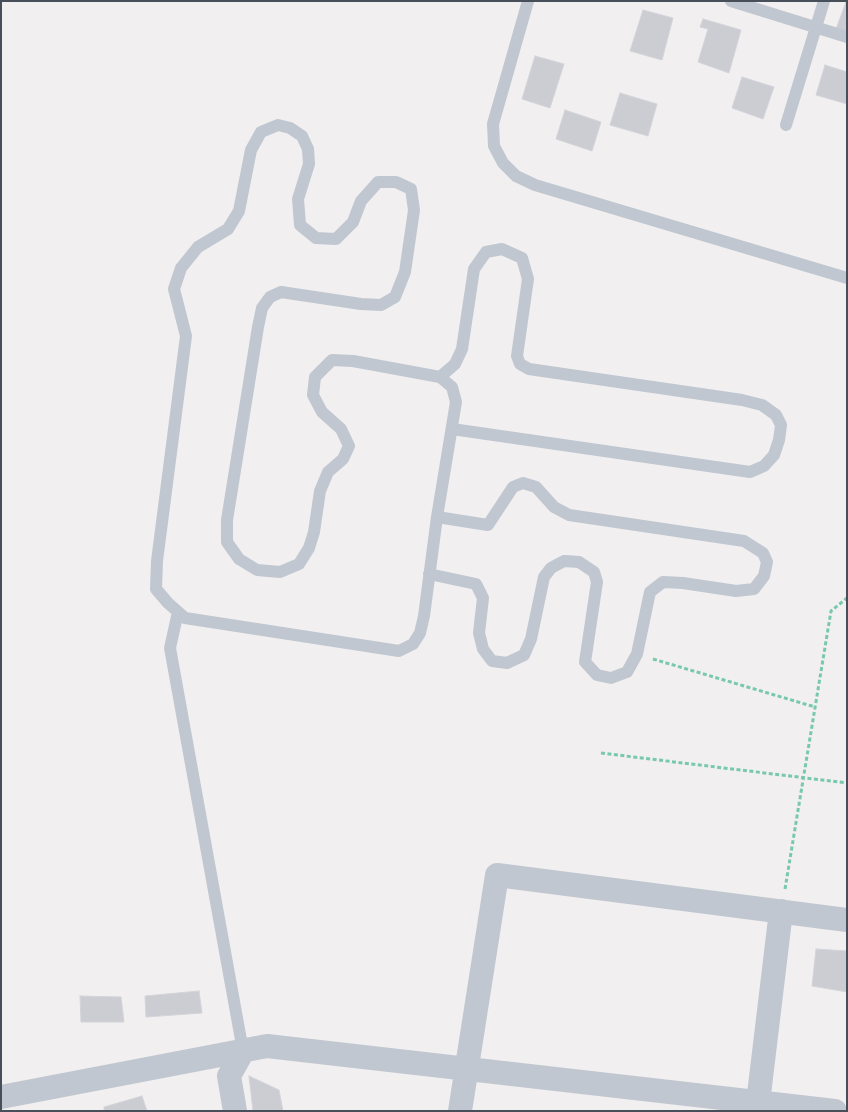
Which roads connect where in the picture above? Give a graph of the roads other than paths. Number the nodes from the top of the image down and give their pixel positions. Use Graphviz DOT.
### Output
graph roads {
  1 [pos="528,1"];
  2 [pos="731,1"];
  3 [pos="824,1"];
  4 [pos="816,28"];
  5 [pos="847,37"];
  6 [pos="786,126"];
  7 [pos="847,278"];
  8 [pos="440,377"];
  9 [pos="452,429"];
  10 [pos="437,517"];
  11 [pos="429,574"];
  12 [pos="178,612"];
  13 [pos="781,912"];
  14 [pos="847,920"];
  15 [pos="243,1051"];
  16 [pos="466,1069"];
  17 [pos="1,1097"];
  18 [pos="757,1106"];
  19 [pos="235,1111"];
  20 [pos="460,1111"];
  21 [pos="835,1111"];
  1 -- 7 [label="lane"];
  2 -- 4 [label="lane"];
  3 -- 4 [label="lane"];
  4 -- 5 [label="lane"];
  4 -- 6 [label="lane"];
  8 -- 9 [label="lane"];
  8 -- 9 [label="lane"];
  8 -- 12 [label="lane"];
  9 -- 10 [label="lane"];
  10 -- 11 [label="lane"];
  10 -- 11 [label="lane"];
  11 -- 12 [label="lane"];
  12 -- 15 [label="lane"];
  13 -- 14 [label="street"];
  13 -- 16 [label="street"];
  13 -- 18 [label="street"];
  15 -- 16 [label="street"];
  15 -- 17 [label="street"];
  15 -- 19 [label="street"];
  16 -- 18 [label="street"];
  16 -- 20 [label="street"];
  18 -- 21 [label="street"];
}
